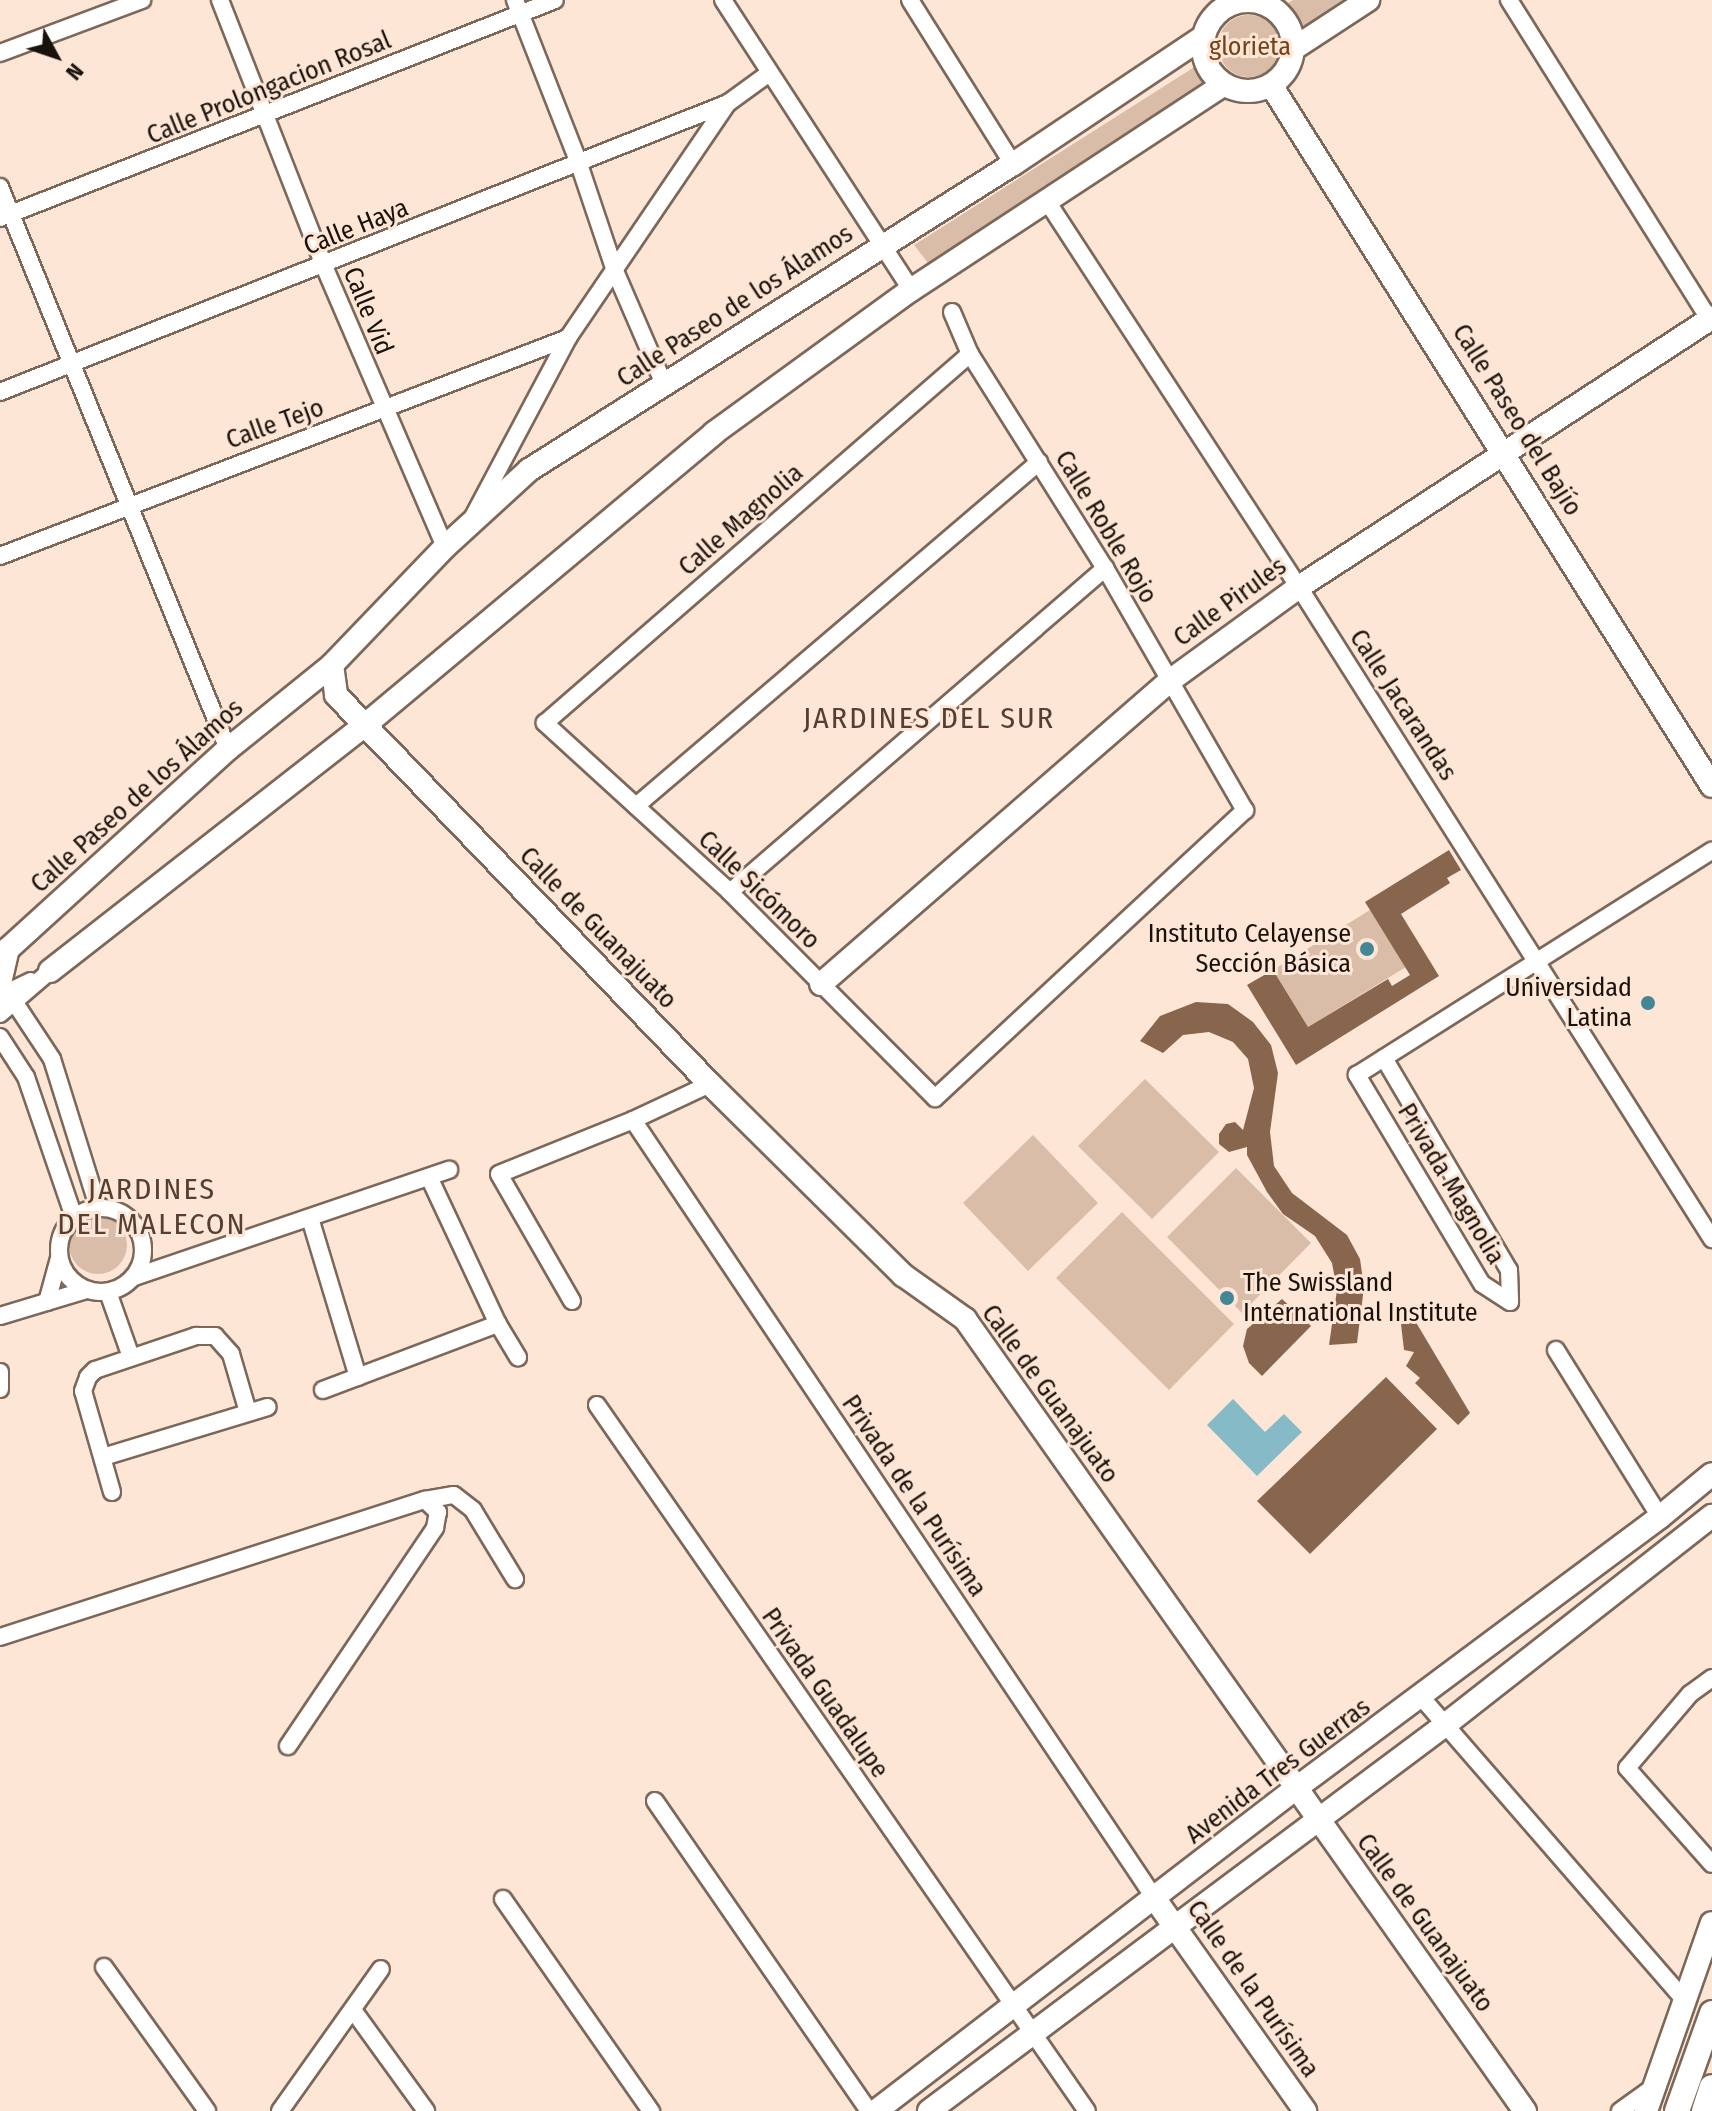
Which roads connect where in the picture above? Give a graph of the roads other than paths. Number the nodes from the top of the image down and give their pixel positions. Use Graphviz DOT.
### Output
graph roads {
  1 [pos="142,0"];
  2 [pos="220,0"];
  3 [pos="555,0"];
  4 [pos="723,0"];
  5 [pos="1368,0"];
  6 [pos="1509,0"];
  7 [pos="1263,1"];
  8 [pos="916,2"];
  9 [pos="1217,5"];
  10 [pos="518,7"];
  11 [pos="1203,37"];
  12 [pos="1293,49"];
  13 [pos="0,53"];
  14 [pos="768,74"];
  15 [pos="1223,85"];
  16 [pos="1271,85"];
  17 [pos="728,103"];
  18 [pos="265,116"];
  19 [pos="578,161"];
  20 [pos="1013,164"];
  21 [pos="0,187"];
  22 [pos="1047,201"];
  23 [pos="6,216"];
  24 [pos="880,246"];
  25 [pos="324,266"];
  26 [pos="615,271"];
  27 [pos="911,290"];
  28 [pos="952,312"];
  29 [pos="1711,320"];
  30 [pos="568,338"];
  31 [pos="970,354"];
  32 [pos="72,365"];
  33 [pos="664,384"];
  34 [pos="0,392"];
  35 [pos="383,410"];
  36 [pos="1506,455"];
  37 [pos="1039,462"];
  38 [pos="128,505"];
  39 [pos="471,522"];
  40 [pos="445,547"];
  41 [pos="0,556"];
  42 [pos="1105,568"];
  43 [pos="1299,587"];
  44 [pos="332,665"];
  45 [pos="1171,680"];
  46 [pos="545,723"];
  47 [pos="364,726"];
  48 [pos="228,749"];
  49 [pos="1712,786"];
  50 [pos="636,806"];
  51 [pos="1712,851"];
  52 [pos="730,892"];
  53 [pos="1538,961"];
  54 [pos="50,971"];
  55 [pos="0,983"];
  56 [pos="821,984"];
  57 [pos="8,1000"];
  58 [pos="0,1014"];
  59 [pos="0,1037"];
  60 [pos="1384,1058"];
  61 [pos="710,1084"];
  62 [pos="935,1098"];
  63 [pos="633,1120"];
  64 [pos="449,1170"];
  65 [pos="1451,1173"];
  66 [pos="429,1177"];
  67 [pos="1426,1191"];
  68 [pos="98,1207"];
  69 [pos="74,1217"];
  70 [pos="310,1218"];
  71 [pos="1712,1239"];
  72 [pos="144,1250"];
  73 [pos="59,1257"];
  74 [pos="171,1265"];
  75 [pos="134,1277"];
  76 [pos="86,1290"];
  77 [pos="108,1292"];
  78 [pos="572,1301"];
  79 [pos="47,1302"];
  80 [pos="0,1316"];
  81 [pos="498,1324"];
  82 [pos="1556,1350"];
  83 [pos="131,1357"];
  84 [pos="518,1357"];
  85 [pos="0,1372"];
  86 [pos="358,1377"];
  87 [pos="0,1389"];
  88 [pos="323,1390"];
  89 [pos="597,1405"];
  90 [pos="268,1407"];
  91 [pos="248,1412"];
  92 [pos="103,1457"];
  93 [pos="1712,1474"];
  94 [pos="112,1492"];
  95 [pos="425,1500"];
  96 [pos="1712,1516"];
  97 [pos="1660,1517"];
  98 [pos="515,1579"];
  99 [pos="0,1637"];
  100 [pos="1712,1678"];
  101 [pos="1422,1698"];
  102 [pos="1445,1725"];
  103 [pos="288,1746"];
  104 [pos="1295,1789"];
  105 [pos="655,1801"];
  106 [pos="1316,1818"];
  107 [pos="1712,1864"];
  108 [pos="503,1899"];
  109 [pos="1155,1899"];
  110 [pos="1712,1923"];
  111 [pos="1175,1927"];
  112 [pos="104,1967"];
  113 [pos="381,1969"];
  114 [pos="1685,2001"];
  115 [pos="1014,2008"];
  116 [pos="353,2010"];
  117 [pos="1712,2013"];
  118 [pos="1032,2035"];
  119 [pos="1655,2086"];
  120 [pos="1712,2087"];
  121 [pos="207,2111"];
  122 [pos="280,2111"];
  123 [pos="426,2111"];
  124 [pos="651,2111"];
  125 [pos="869,2111"];
  126 [pos="876,2111"];
  127 [pos="929,2111"];
  128 [pos="1087,2111"];
  129 [pos="1305,2111"];
  130 [pos="1525,2111"];
  131 [pos="1620,2111"];
  132 [pos="1646,2111"];
  133 [pos="1677,2111"];
  134 [pos="1704,2111"];
  1 -- 13 [label="street"];
  2 -- 18 [label="street, Calle Vid"];
  3 -- 10 [label="street, Calle Prolongacion Rosal"];
  4 -- 14 [label="street"];
  5 -- 12 [label="main road"];
  6 -- 29 [label="street"];
  7 -- 9 [label="main road"];
  7 -- 12 [label="main road"];
  8 -- 20 [label="street"];
  9 -- 11 [label="main road"];
  10 -- 18 [label="street, Calle Prolongacion Rosal"];
  10 -- 19 [label="street"];
  11 -- 15 [label="main road"];
  11 -- 20 [label="main road, Calle Paseo de los Álamos"];
  12 -- 16 [label="main road"];
  14 -- 17 [label="street"];
  14 -- 24 [label="street"];
  15 -- 16 [label="main road"];
  15 -- 22 [label="main road, Calle Paseo de los Álamos"];
  16 -- 36 [label="main road, Calle Paseo del Bajío"];
  17 -- 19 [label="street, Calle Haya"];
  17 -- 26 [label="street"];
  18 -- 23 [label="street, Calle Prolongacion Rosal"];
  18 -- 25 [label="street, Calle Vid"];
  19 -- 25 [label="street, Calle Haya"];
  19 -- 26 [label="street"];
  20 -- 24 [label="main road, Calle Paseo de los Álamos"];
  21 -- 23 [label="street"];
  22 -- 27 [label="main road, Calle Paseo de los Álamos"];
  22 -- 43 [label="street, Calle Jacarandas"];
  23 -- 32 [label="street"];
  24 -- 27 [label="street"];
  24 -- 33 [label="main road, Calle Paseo de los Álamos"];
  25 -- 32 [label="street, Calle Haya"];
  25 -- 35 [label="street, Calle Vid"];
  26 -- 30 [label="street"];
  26 -- 33 [label="street"];
  27 -- 47 [label="main road, Calle Paseo de los Álamos"];
  28 -- 31 [label="street, Calle Roble Rojo"];
  29 -- 36 [label="main road, Calle Pirules"];
  30 -- 35 [label="street, Calle Tejo"];
  30 -- 39 [label="street"];
  31 -- 37 [label="street, Calle Roble Rojo"];
  31 -- 46 [label="street, Calle Magnolia"];
  32 -- 34 [label="street, Calle Haya"];
  32 -- 38 [label="street"];
  33 -- 39 [label="main road, Calle Paseo de los Álamos"];
  35 -- 38 [label="street, Calle Tejo"];
  35 -- 40 [label="street, Calle Vid"];
  36 -- 43 [label="main road, Calle Pirules"];
  36 -- 49 [label="main road, Calle Paseo del Bajío"];
  37 -- 42 [label="street, Calle Roble Rojo"];
  37 -- 50 [label="street"];
  38 -- 41 [label="street, Calle Tejo"];
  38 -- 48 [label="street"];
  39 -- 40 [label="main road, Calle Paseo de los Álamos"];
  40 -- 44 [label="main road, Calle Paseo de los Álamos"];
  42 -- 45 [label="street, Calle Roble Rojo"];
  42 -- 52 [label="street"];
  43 -- 45 [label="main road, Calle Pirules"];
  43 -- 53 [label="street, Calle Jacarandas"];
  44 -- 47 [label="main road"];
  44 -- 48 [label="main road, Calle Paseo de los Álamos"];
  45 -- 56 [label="main road, Calle Pirules"];
  45 -- 62 [label="street, Calle Roble Rojo"];
  46 -- 50 [label="street, Calle Sicómoro"];
  47 -- 54 [label="main road, Calle Paseo de los Álamos"];
  47 -- 61 [label="main road, Calle de Guanajuato"];
  48 -- 55 [label="main road, Calle Paseo de los Álamos"];
  50 -- 52 [label="street, Calle Sicómoro"];
  51 -- 53 [label="street"];
  52 -- 56 [label="street, Calle Sicómoro"];
  53 -- 60 [label="street, Privada Magnolia"];
  53 -- 71 [label="street, Calle Jacarandas"];
  54 -- 55 [label="street, Calle Paseo de los Álamos"];
  54 -- 57 [label="street, Calle Paseo de los Álamos"];
  56 -- 62 [label="street, Calle Sicómoro"];
  57 -- 58 [label="street, Calle Paseo de los Álamos"];
  57 -- 68 [label="street"];
  59 -- 69 [label="street"];
  60 -- 65 [label="street, Privada Magnolia"];
  60 -- 67 [label="street, Privada Magnolia"];
  61 -- 63 [label="street"];
  61 -- 104 [label="main road, Calle de Guanajuato"];
  63 -- 78 [label="street"];
  63 -- 109 [label="street, Privada de la Purísima"];
  64 -- 66 [label="street"];
  65 -- 67 [label="street"];
  65 -- 67 [label="street, Privada Magnolia"];
  66 -- 70 [label="street"];
  66 -- 81 [label="street"];
  68 -- 69 [label="street"];
  68 -- 72 [label="street"];
  69 -- 73 [label="street"];
  70 -- 74 [label="street"];
  70 -- 86 [label="street"];
  72 -- 74 [label="street"];
  72 -- 75 [label="street"];
  73 -- 76 [label="street"];
  73 -- 79 [label="street"];
  74 -- 75 [label="street"];
  75 -- 77 [label="street"];
  76 -- 77 [label="street"];
  76 -- 79 [label="street"];
  77 -- 83 [label="street"];
  79 -- 80 [label="street"];
  81 -- 84 [label="street"];
  81 -- 86 [label="street"];
  82 -- 97 [label="street"];
  83 -- 91 [label="street"];
  83 -- 92 [label="street"];
  85 -- 87 [label="street"];
  86 -- 88 [label="street"];
  89 -- 115 [label="street, Privada Guadalupe"];
  90 -- 91 [label="street"];
  91 -- 92 [label="street"];
  92 -- 94 [label="street"];
  93 -- 97 [label="main road, Avenida Tres Guerras"];
  95 -- 98 [label="street"];
  95 -- 99 [label="street"];
  95 -- 103 [label="street"];
  96 -- 102 [label="main road"];
  97 -- 101 [label="main road, Avenida Tres Guerras"];
  100 -- 107 [label="street"];
  101 -- 102 [label="street"];
  101 -- 104 [label="main road, Avenida Tres Guerras"];
  102 -- 106 [label="main road"];
  102 -- 114 [label="street"];
  104 -- 106 [label="main road, Calle de Guanajuato"];
  104 -- 109 [label="main road, Avenida Tres Guerras"];
  105 -- 125 [label="street"];
  106 -- 111 [label="main road"];
  106 -- 130 [label="main road, Calle de Guanajuato"];
  108 -- 124 [label="street"];
  109 -- 111 [label="main road, Calle de la Purísima"];
  109 -- 115 [label="main road, Avenida Tres Guerras"];
  110 -- 114 [label="main road"];
  111 -- 118 [label="main road"];
  111 -- 129 [label="main road, Calle de la Purísima"];
  112 -- 121 [label="street"];
  113 -- 116 [label="street"];
  114 -- 119 [label="main road"];
  115 -- 118 [label="street, Privada Guadalupe"];
  115 -- 126 [label="main road, Avenida Tres Guerras"];
  116 -- 122 [label="street"];
  116 -- 123 [label="street"];
  117 -- 133 [label="main road"];
  118 -- 127 [label="main road"];
  118 -- 128 [label="street, Privada Guadalupe"];
  119 -- 131 [label="street"];
  119 -- 132 [label="main road"];
  120 -- 134 [label="main road"];
}
